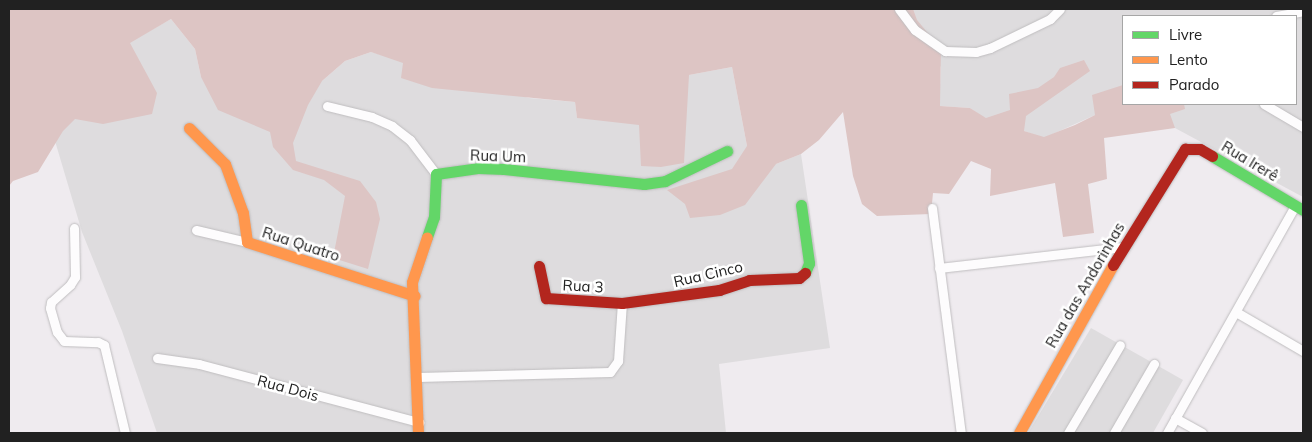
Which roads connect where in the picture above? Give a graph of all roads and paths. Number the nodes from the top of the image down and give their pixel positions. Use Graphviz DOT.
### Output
graph roads {
  1 [pos="899,9"];
  2 [pos="1060,9"];
  3 [pos="1303,11"];
  4 [pos="1281,15"];
  5 [pos="1266,105"];
  6 [pos="327,106"];
  7 [pos="1303,127"];
  8 [pos="189,128"];
  9 [pos="726,151"];
  10 [pos="1181,153"];
  11 [pos="436,174"];
  12 [pos="801,205"];
  13 [pos="932,208"];
  14 [pos="1299,208"];
  15 [pos="74,228"];
  16 [pos="196,230"];
  17 [pos="247,242"];
  18 [pos="1123,247"];
  19 [pos="540,266"];
  20 [pos="939,268"];
  21 [pos="415,296"];
  22 [pos="622,303"];
  23 [pos="1236,312"];
  24 [pos="1120,345"];
  25 [pos="1303,351"];
  26 [pos="157,358"];
  27 [pos="1154,364"];
  28 [pos="418,377"];
  29 [pos="1175,418"];
  30 [pos="418,428"];
  31 [pos="125,433"];
  32 [pos="961,433"];
  33 [pos="1019,433"];
  34 [pos="1068,433"];
  35 [pos="1114,433"];
  36 [pos="1167,433"];
  37 [pos="1202,433"];
  1 -- 2 [label="street"];
  3 -- 4 [label="street"];
  5 -- 7 [label="street"];
  6 -- 11 [label="street"];
  8 -- 17 [label="street, Rua Quatro"];
  9 -- 11 [label="street, Rua Um"];
  10 -- 14 [label="street, Rua Irerê"];
  10 -- 18 [label="street, Rua das Andorinhas"];
  11 -- 21 [label="street"];
  12 -- 22 [label="street, Rua Cinco"];
  13 -- 20 [label="street"];
  14 -- 23 [label="street"];
  15 -- 31 [label="street"];
  16 -- 17 [label="street"];
  17 -- 21 [label="street, Rua Quatro"];
  18 -- 20 [label="street"];
  18 -- 33 [label="street, Rua das Andorinhas"];
  19 -- 22 [label="street, Rua 3"];
  20 -- 32 [label="street"];
  21 -- 28 [label="street"];
  22 -- 28 [label="street"];
  23 -- 25 [label="street"];
  23 -- 29 [label="street"];
  24 -- 34 [label="street"];
  26 -- 30 [label="street, Rua Dois"];
  27 -- 35 [label="street"];
  28 -- 30 [label="street"];
  29 -- 36 [label="street"];
  29 -- 37 [label="street"];
}
